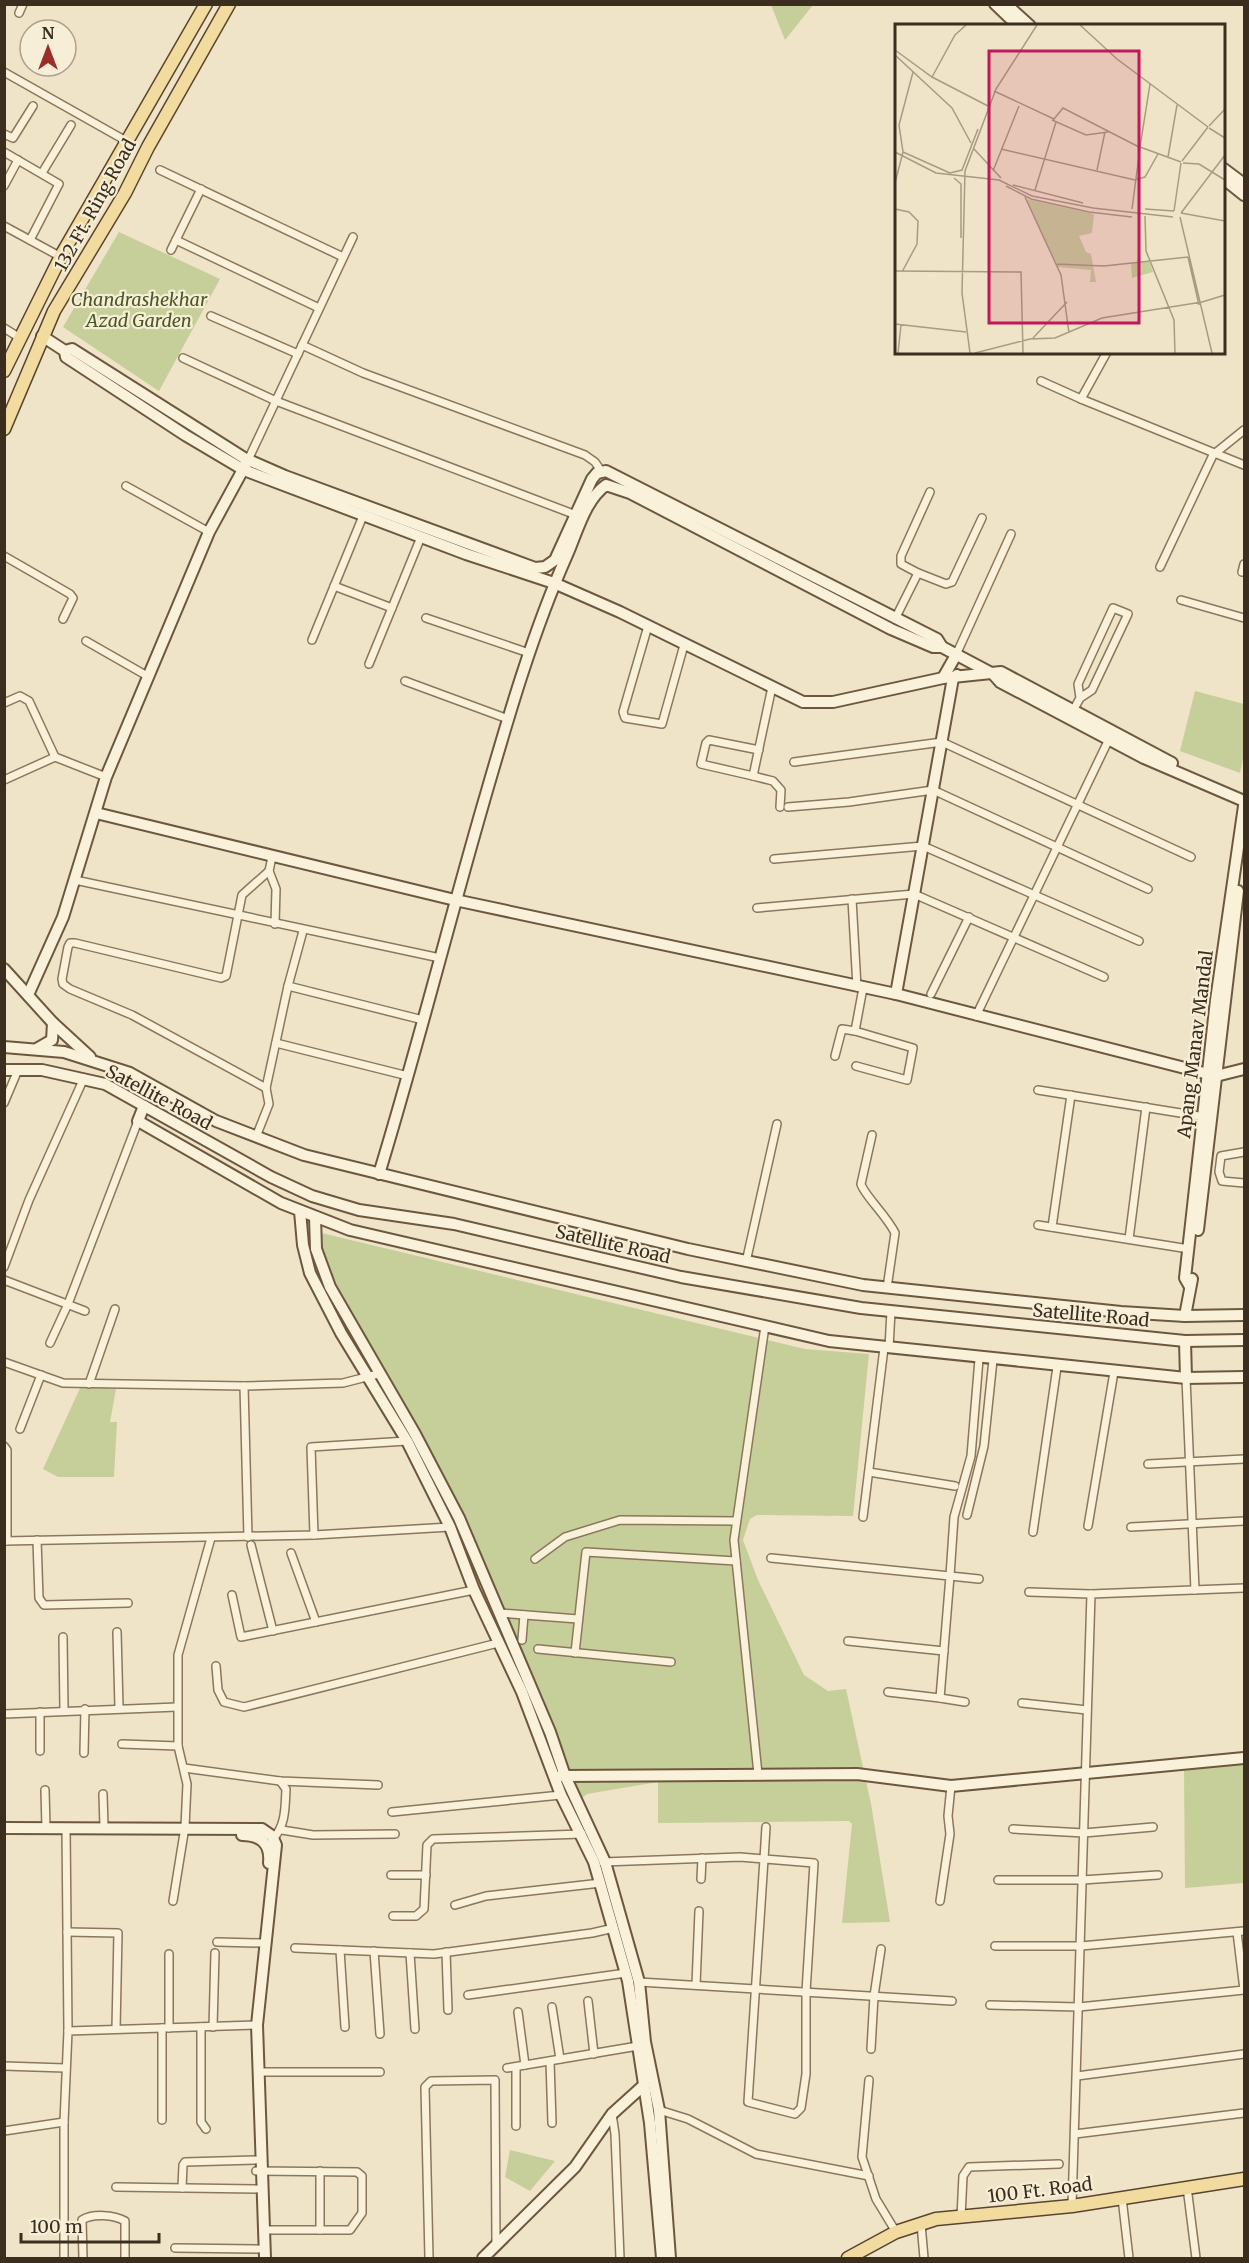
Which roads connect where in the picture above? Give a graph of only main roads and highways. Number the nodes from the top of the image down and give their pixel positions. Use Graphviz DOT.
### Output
graph roads {
  1 [pos="206,4"];
  2 [pos="229,4"];
  3 [pos="4,371"];
  4 [pos="4,429"];
  5 [pos="1245,2179"];
  6 [pos="848,2259"];
  1 -- 3 [label="main road, 132 Ft. Ring Road"];
  2 -- 4 [label="main road, 132 Ft. Ring Road"];
  5 -- 6 [label="main road, 100 Ft. Road"];
}
